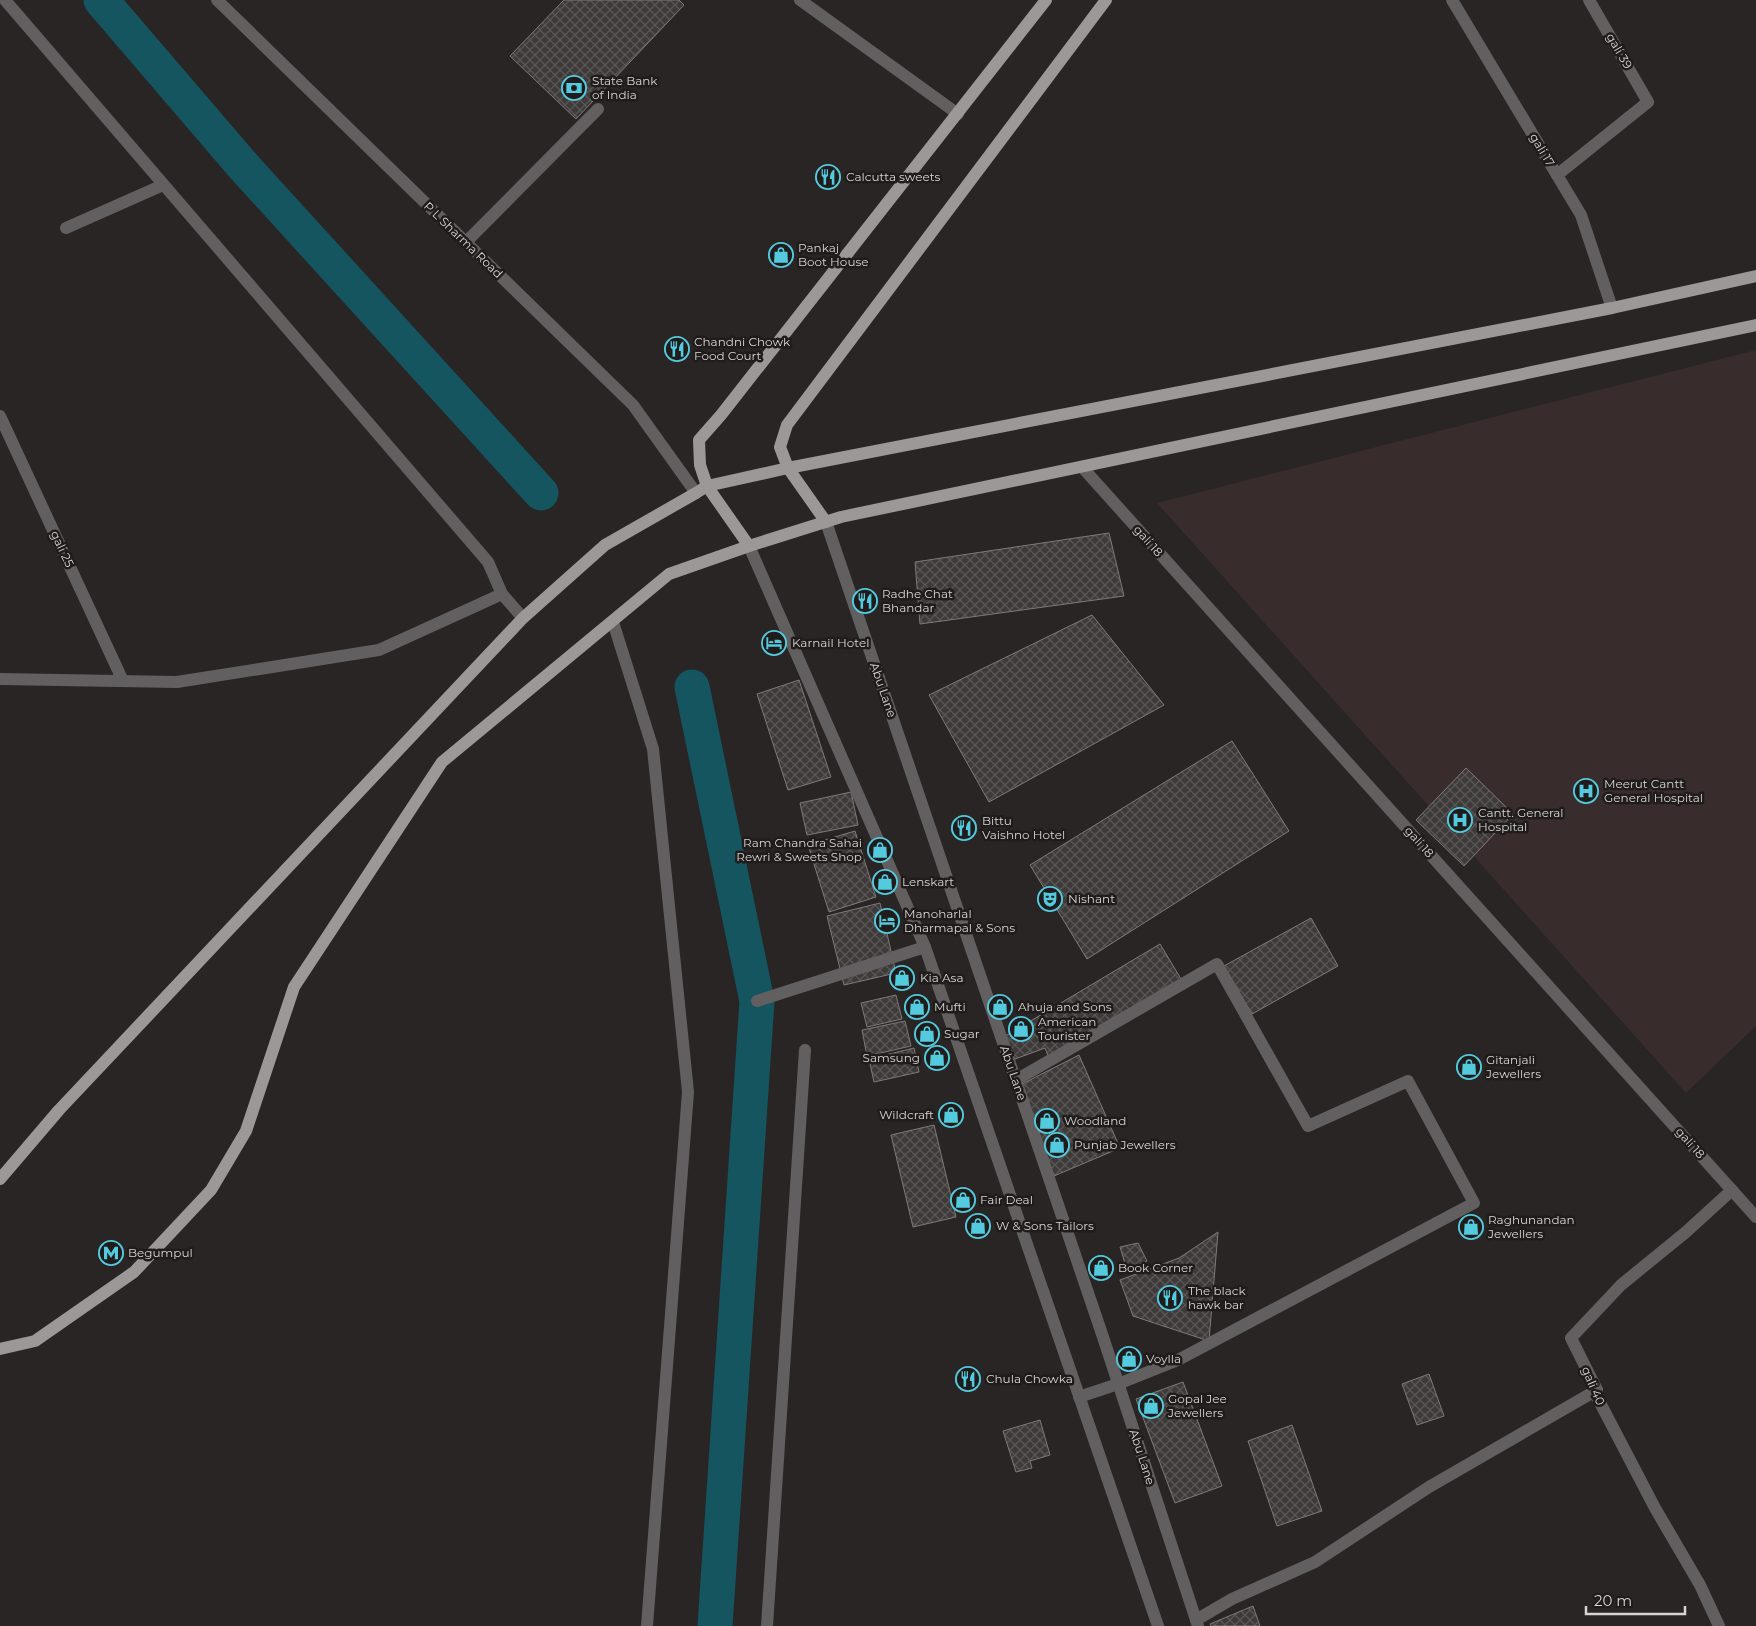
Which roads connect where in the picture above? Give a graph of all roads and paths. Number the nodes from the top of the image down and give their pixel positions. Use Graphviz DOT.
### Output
graph roads {
  1 [pos="5,0"];
  2 [pos="217,0"];
  3 [pos="800,0"];
  4 [pos="1046,0"];
  5 [pos="1106,0"];
  6 [pos="1452,0"];
  7 [pos="1589,0"];
  8 [pos="598,109"];
  9 [pos="958,114"];
  10 [pos="1557,175"];
  11 [pos="164,184"];
  12 [pos="66,228"];
  13 [pos="466,242"];
  14 [pos="1756,276"];
  15 [pos="1612,308"];
  16 [pos="1754,329"];
  17 [pos="0,416"];
  18 [pos="1082,467"];
  19 [pos="788,468"];
  20 [pos="702,490"];
  21 [pos="826,522"];
  22 [pos="749,546"];
  23 [pos="502,594"];
  24 [pos="523,618"];
  25 [pos="612,622"];
  26 [pos="0,678"];
  27 [pos="124,681"];
  28 [pos="925,947"];
  29 [pos="757,1001"];
  30 [pos="806,1050"];
  31 [pos="1016,1080"];
  32 [pos="0,1179"];
  33 [pos="1732,1190"];
  34 [pos="1756,1217"];
  35 [pos="0,1349"];
  36 [pos="1118,1384"];
  37 [pos="1598,1390"];
  38 [pos="1079,1397"];
  39 [pos="1197,1623"];
  40 [pos="647,1626"];
  41 [pos="767,1626"];
  42 [pos="1158,1626"];
  43 [pos="1719,1626"];
  1 -- 11 [label="street"];
  2 -- 13 [label="street, P L Sharma Road"];
  3 -- 9 [label="street"];
  4 -- 9 [label="main road"];
  5 -- 19 [label="main road"];
  6 -- 10 [label="street, gali 17"];
  7 -- 10 [label="street, gali 39"];
  8 -- 13 [label="street"];
  9 -- 20 [label="main road"];
  10 -- 15 [label="street, gali 17"];
  11 -- 12 [label="street"];
  11 -- 23 [label="street"];
  13 -- 20 [label="street, P L Sharma Road"];
  14 -- 15 [label="main road"];
  15 -- 19 [label="main road"];
  16 -- 18 [label="main road"];
  17 -- 27 [label="street, gali 25"];
  18 -- 21 [label="main road"];
  18 -- 33 [label="street, gali 18"];
  19 -- 20 [label="main road"];
  19 -- 21 [label="main road"];
  20 -- 22 [label="main road"];
  20 -- 24 [label="main road"];
  21 -- 22 [label="main road"];
  21 -- 31 [label="street, Abu Lane"];
  22 -- 25 [label="main road"];
  22 -- 28 [label="street"];
  23 -- 24 [label="street"];
  23 -- 27 [label="street"];
  24 -- 32 [label="main road"];
  25 -- 35 [label="main road"];
  25 -- 40 [label="street"];
  26 -- 27 [label="street"];
  28 -- 29 [label="street"];
  28 -- 38 [label="street"];
  30 -- 41 [label="street"];
  31 -- 36 [label="street, Abu Lane"];
  31 -- 36 [label="street"];
  33 -- 34 [label="street, gali 18"];
  33 -- 37 [label="street, gali 40"];
  36 -- 38 [label="street"];
  36 -- 39 [label="street, Abu Lane"];
  37 -- 39 [label="street"];
  37 -- 43 [label="street, gali 40"];
  38 -- 42 [label="street"];
}
